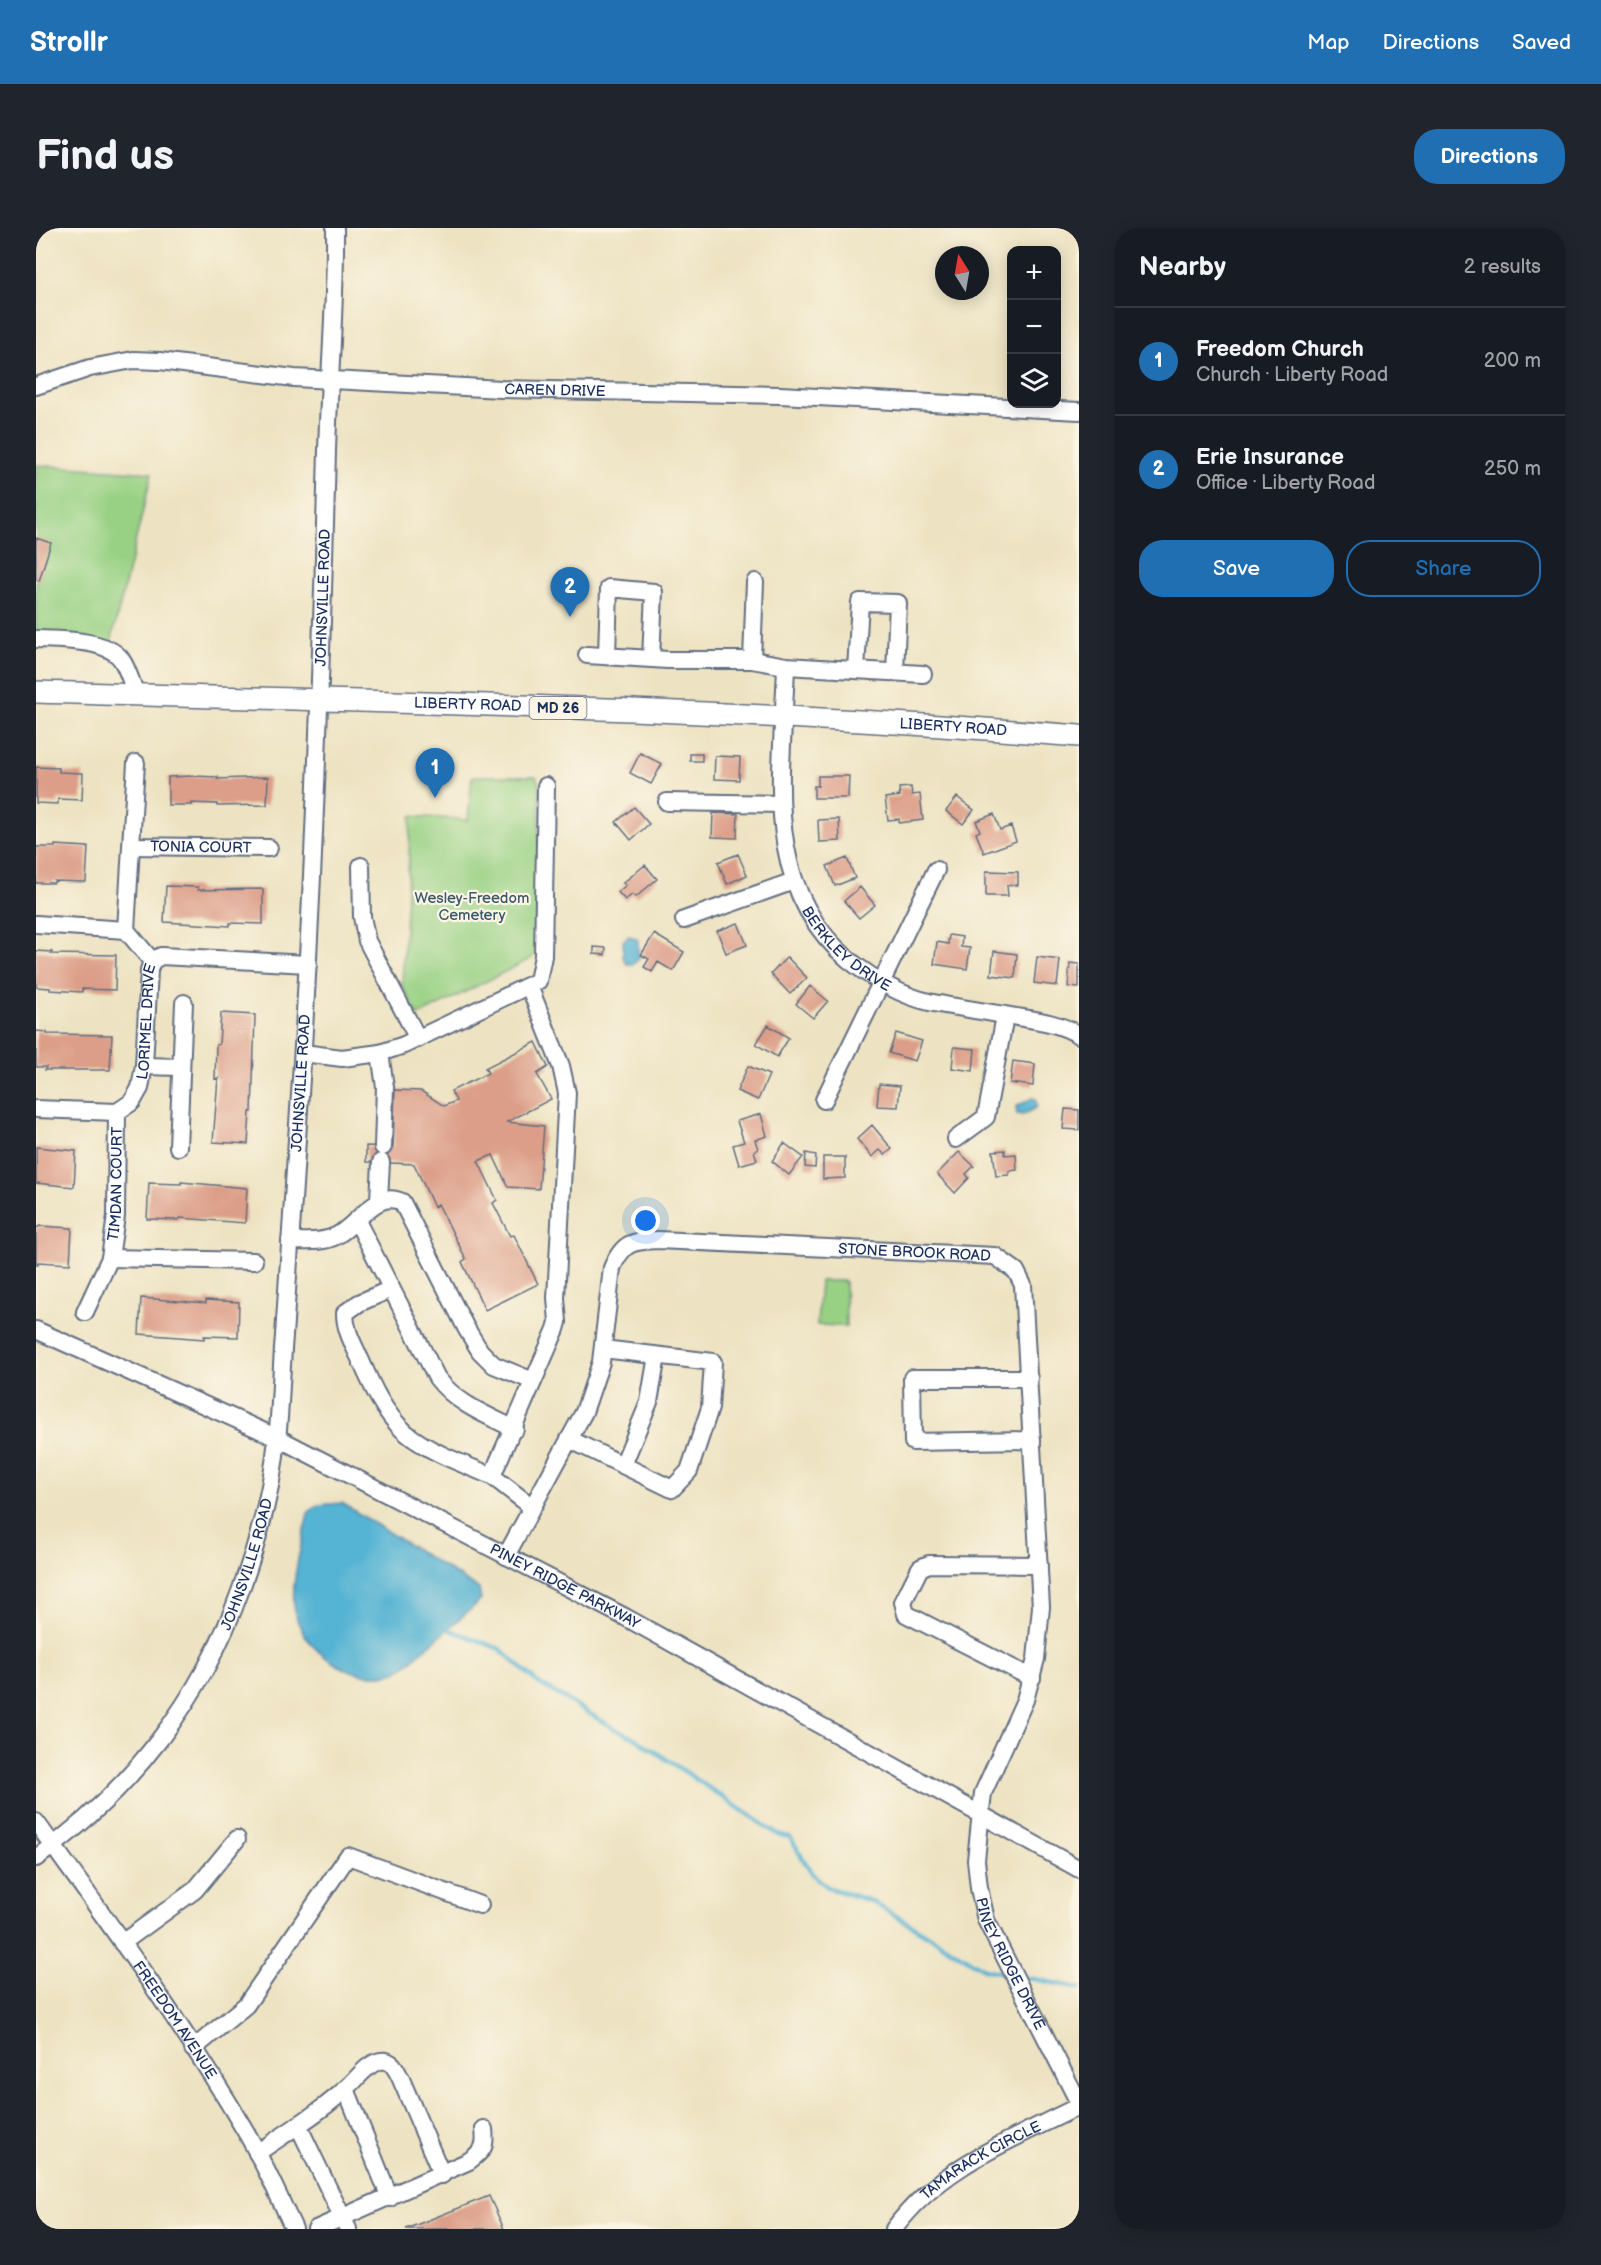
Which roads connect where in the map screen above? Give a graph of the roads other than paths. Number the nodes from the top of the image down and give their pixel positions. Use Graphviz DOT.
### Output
graph roads {
  1 [pos="336,228"];
  2 [pos="329,380"];
  3 [pos="36,386"];
  4 [pos="1079,411"];
  5 [pos="755,582"];
  6 [pos="36,639"];
  7 [pos="587,655"];
  8 [pos="607,656"];
  9 [pos="651,659"];
  10 [pos="752,660"];
  11 [pos="786,666"];
  12 [pos="856,670"];
  13 [pos="895,672"];
  14 [pos="923,674"];
  15 [pos="36,692"];
  16 [pos="136,695"];
  17 [pos="321,700"];
  18 [pos="783,716"];
  19 [pos="1079,736"];
  20 [pos="136,763"];
  21 [pos="546,786"];
  22 [pos="667,802"];
  23 [pos="780,804"];
  24 [pos="132,846"];
  25 [pos="269,848"];
  26 [pos="362,866"];
  27 [pos="936,870"];
  28 [pos="794,881"];
  29 [pos="684,920"];
  30 [pos="36,924"];
  31 [pos="126,930"];
  32 [pos="152,961"];
  33 [pos="308,964"];
  34 [pos="881,983"];
  35 [pos="529,986"];
  36 [pos="184,1003"];
  37 [pos="1005,1016"];
  38 [pos="1079,1035"];
  39 [pos="418,1039"];
  40 [pos="303,1053"];
  41 [pos="380,1053"];
  42 [pos="144,1066"];
  43 [pos="181,1067"];
  44 [pos="824,1100"];
  45 [pos="36,1109"];
  46 [pos="117,1112"];
  47 [pos="956,1139"];
  48 [pos="178,1147"];
  49 [pos="379,1200"];
  50 [pos="357,1221"];
  51 [pos="290,1241"];
  52 [pos="110,1258"];
  53 [pos="254,1261"];
  54 [pos="391,1289"];
  55 [pos="85,1312"];
  56 [pos="36,1330"];
  57 [pos="603,1349"];
  58 [pos="657,1356"];
  59 [pos="1029,1378"];
  60 [pos="533,1381"];
  61 [pos="515,1429"];
  62 [pos="278,1438"];
  63 [pos="569,1439"];
  64 [pos="1032,1440"];
  65 [pos="623,1465"];
  66 [pos="492,1476"];
  67 [pos="532,1507"];
  68 [pos="506,1556"];
  69 [pos="1039,1565"];
  70 [pos="1032,1678"];
  71 [pos="981,1816"];
  72 [pos="36,1822"];
  73 [pos="237,1839"];
  74 [pos="53,1846"];
  75 [pos="36,1858"];
  76 [pos="1079,1869"];
  77 [pos="480,1905"];
  78 [pos="122,1943"];
  79 [pos="193,2049"];
  80 [pos="346,2089"];
  81 [pos="1079,2104"];
  82 [pos="298,2124"];
  83 [pos="484,2129"];
  84 [pos="257,2153"];
  85 [pos="442,2175"];
  86 [pos="390,2198"];
  87 [pos="346,2223"];
  88 [pos="294,2229"];
  89 [pos="316,2229"];
  90 [pos="894,2229"];
  1 -- 2 [label="street, JOHNSVILLE ROAD"];
  2 -- 3 [label="street, CAREN DRIVE"];
  2 -- 4 [label="street, CAREN DRIVE"];
  2 -- 17 [label="street, JOHNSVILLE ROAD"];
  5 -- 10 [label="street"];
  6 -- 16 [label="street"];
  7 -- 8 [label="street"];
  8 -- 9 [label="street"];
  8 -- 9 [label="street"];
  9 -- 10 [label="street"];
  10 -- 11 [label="street"];
  11 -- 12 [label="street"];
  11 -- 18 [label="street, BERKLEY DRIVE"];
  12 -- 13 [label="street"];
  12 -- 13 [label="street"];
  13 -- 14 [label="street"];
  15 -- 16 [label="main road, LIBERTY ROAD / MD 26"];
  16 -- 17 [label="main road, LIBERTY ROAD / MD 26"];
  17 -- 18 [label="main road, LIBERTY ROAD / MD 26"];
  17 -- 33 [label="street, JOHNSVILLE ROAD"];
  18 -- 19 [label="main road, LIBERTY ROAD / MD 26"];
  18 -- 23 [label="street, BERKLEY DRIVE"];
  20 -- 24 [label="street, TONIA COURT"];
  21 -- 35 [label="street"];
  22 -- 23 [label="street"];
  23 -- 28 [label="street, BERKLEY DRIVE"];
  24 -- 25 [label="street, TONIA COURT"];
  24 -- 31 [label="street, TONIA COURT"];
  26 -- 39 [label="street"];
  27 -- 34 [label="street"];
  28 -- 29 [label="street"];
  28 -- 34 [label="street, BERKLEY DRIVE"];
  30 -- 31 [label="street"];
  31 -- 32 [label="street"];
  32 -- 33 [label="street, LORIMEL DRIVE"];
  32 -- 42 [label="street, LORIMEL DRIVE"];
  33 -- 40 [label="street, JOHNSVILLE ROAD"];
  34 -- 37 [label="street, BERKLEY DRIVE"];
  34 -- 44 [label="street"];
  35 -- 39 [label="street"];
  35 -- 60 [label="street"];
  36 -- 43 [label="street"];
  37 -- 38 [label="street, BERKLEY DRIVE"];
  37 -- 47 [label="street"];
  39 -- 41 [label="street"];
  40 -- 41 [label="street"];
  40 -- 51 [label="street, JOHNSVILLE ROAD"];
  41 -- 49 [label="street"];
  42 -- 43 [label="street"];
  42 -- 46 [label="street, LORIMEL DRIVE"];
  43 -- 48 [label="street"];
  45 -- 46 [label="street"];
  46 -- 52 [label="street, TIMDAN COURT"];
  49 -- 50 [label="street"];
  49 -- 60 [label="street"];
  50 -- 51 [label="street"];
  50 -- 54 [label="street"];
  51 -- 62 [label="street, JOHNSVILLE ROAD"];
  52 -- 53 [label="street, TIMDAN COURT"];
  52 -- 55 [label="street, TIMDAN COURT"];
  54 -- 61 [label="street"];
  54 -- 66 [label="street"];
  56 -- 62 [label="street, PINEY RIDGE PARKWAY"];
  57 -- 58 [label="street"];
  57 -- 59 [label="street, STONE BROOK ROAD"];
  57 -- 63 [label="street, STONE BROOK ROAD"];
  58 -- 65 [label="street"];
  58 -- 65 [label="street"];
  59 -- 64 [label="street, STONE BROOK ROAD"];
  59 -- 64 [label="street"];
  60 -- 61 [label="street"];
  61 -- 66 [label="street"];
  62 -- 68 [label="street, PINEY RIDGE PARKWAY"];
  62 -- 74 [label="street, JOHNSVILLE ROAD"];
  63 -- 65 [label="street"];
  63 -- 67 [label="street, STONE BROOK ROAD"];
  64 -- 69 [label="street, STONE BROOK ROAD"];
  66 -- 67 [label="street"];
  67 -- 68 [label="street, STONE BROOK ROAD"];
  68 -- 71 [label="street, PINEY RIDGE PARKWAY"];
  69 -- 70 [label="street, STONE BROOK ROAD"];
  69 -- 70 [label="street"];
  70 -- 71 [label="street, STONE BROOK ROAD"];
  71 -- 76 [label="street, PINEY RIDGE PARKWAY"];
  71 -- 81 [label="street, PINEY RIDGE DRIVE"];
  72 -- 74 [label="street, FREEDOM AVENUE"];
  73 -- 78 [label="street"];
  74 -- 75 [label="street, JOHNSVILLE ROAD"];
  74 -- 78 [label="street, FREEDOM AVENUE"];
  77 -- 79 [label="street"];
  78 -- 79 [label="street, FREEDOM AVENUE"];
  79 -- 84 [label="street, FREEDOM AVENUE"];
  80 -- 82 [label="street"];
  80 -- 85 [label="street"];
  80 -- 86 [label="street"];
  81 -- 90 [label="street, TAMARACK CIRCLE"];
  82 -- 84 [label="street"];
  82 -- 87 [label="street"];
  83 -- 85 [label="street"];
  84 -- 88 [label="street, FREEDOM AVENUE"];
  85 -- 86 [label="street"];
  86 -- 87 [label="street"];
  87 -- 89 [label="street"];
}
